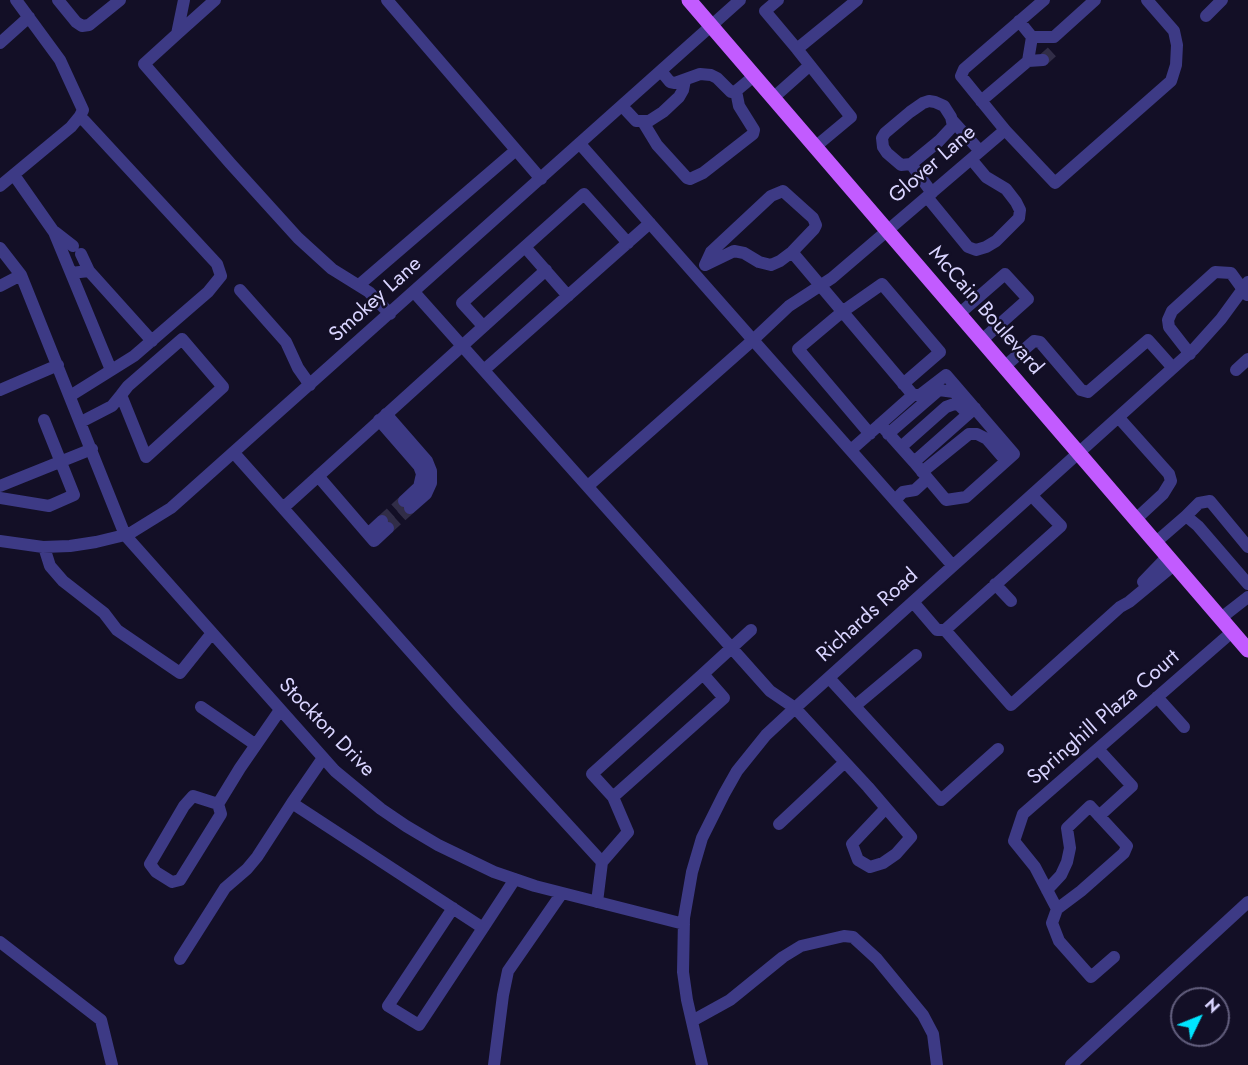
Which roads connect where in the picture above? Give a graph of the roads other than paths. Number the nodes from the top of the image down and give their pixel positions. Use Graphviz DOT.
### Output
graph roads {
  1 [pos="16,0"];
  2 [pos="58,0"];
  3 [pos="120,0"];
  4 [pos="184,0"];
  5 [pos="216,0"];
  6 [pos="387,0"];
  7 [pos="689,0"];
  8 [pos="740,0"];
  9 [pos="778,0"];
  10 [pos="857,0"];
  11 [pos="1044,0"];
  12 [pos="1095,0"];
  13 [pos="1147,0"];
  14 [pos="1222,0"];
  15 [pos="1206,16"];
  16 [pos="29,17"];
  17 [pos="1019,21"];
  18 [pos="711,26"];
  19 [pos="177,34"];
  20 [pos="1032,37"];
  21 [pos="1054,37"];
  22 [pos="0,43"];
  23 [pos="797,49"];
  24 [pos="1054,50"];
  25 [pos="1043,60"];
  26 [pos="1028,61"];
  27 [pos="809,66"];
  28 [pos="661,71"];
  29 [pos="754,76"];
  30 [pos="685,80"];
  31 [pos="736,91"];
  32 [pos="772,98"];
  33 [pos="981,101"];
  34 [pos="622,106"];
  35 [pos="80,116"];
  36 [pos="952,120"];
  37 [pos="643,122"];
  38 [pos="1005,130"];
  39 [pos="580,144"];
  40 [pos="815,147"];
  41 [pos="516,150"];
  42 [pos="976,155"];
  43 [pos="912,164"];
  44 [pos="14,175"];
  45 [pos="541,179"];
  46 [pos="1,183"];
  47 [pos="929,195"];
  48 [pos="650,223"];
  49 [pos="888,231"];
  50 [pos="54,232"];
  51 [pos="628,243"];
  52 [pos="525,247"];
  53 [pos="0,248"];
  54 [pos="792,252"];
  55 [pos="705,265"];
  56 [pos="546,270"];
  57 [pos="89,271"];
  58 [pos="71,273"];
  59 [pos="695,274"];
  60 [pos="21,275"];
  61 [pos="358,285"];
  62 [pos="0,286"];
  63 [pos="820,286"];
  64 [pos="1246,289"];
  65 [pos="240,290"];
  66 [pos="414,292"];
  67 [pos="568,296"];
  68 [pos="842,312"];
  69 [pos="390,314"];
  70 [pos="959,314"];
  71 [pos="483,326"];
  72 [pos="753,340"];
  73 [pos="982,340"];
  74 [pos="152,341"];
  75 [pos="461,345"];
  76 [pos="1190,354"];
  77 [pos="1248,359"];
  78 [pos="58,365"];
  79 [pos="1004,367"];
  80 [pos="1173,368"];
  81 [pos="111,370"];
  82 [pos="484,370"];
  83 [pos="1236,370"];
  84 [pos="903,384"];
  85 [pos="310,385"];
  86 [pos="0,390"];
  87 [pos="121,395"];
  88 [pos="70,396"];
  89 [pos="913,396"];
  90 [pos="972,411"];
  91 [pos="383,417"];
  92 [pos="1119,418"];
  93 [pos="44,420"];
  94 [pos="81,422"];
  95 [pos="884,429"];
  96 [pos="870,434"];
  97 [pos="901,447"];
  98 [pos="92,449"];
  99 [pos="851,450"];
  100 [pos="234,453"];
  101 [pos="1080,453"];
  102 [pos="1006,461"];
  103 [pos="61,462"];
  104 [pos="921,471"];
  105 [pos="318,476"];
  106 [pos="0,486"];
  107 [pos="588,486"];
  108 [pos="915,490"];
  109 [pos="1032,496"];
  110 [pos="0,498"];
  111 [pos="895,500"];
  112 [pos="407,504"];
  113 [pos="283,508"];
  114 [pos="904,511"];
  115 [pos="1186,516"];
  116 [pos="1136,519"];
  117 [pos="385,525"];
  118 [pos="125,535"];
  119 [pos="0,541"];
  120 [pos="1156,542"];
  121 [pos="44,547"];
  122 [pos="1248,547"];
  123 [pos="1172,560"];
  124 [pos="953,566"];
  125 [pos="995,584"];
  126 [pos="1248,584"];
  127 [pos="1248,597"];
  128 [pos="917,599"];
  129 [pos="1011,601"];
  130 [pos="1221,618"];
  131 [pos="752,630"];
  132 [pos="945,630"];
  133 [pos="1232,632"];
  134 [pos="212,633"];
  135 [pos="733,647"];
  136 [pos="1248,650"];
  137 [pos="916,655"];
  138 [pos="703,674"];
  139 [pos="829,678"];
  140 [pos="1157,697"];
  141 [pos="855,706"];
  142 [pos="201,707"];
  143 [pos="795,708"];
  144 [pos="280,710"];
  145 [pos="1184,727"];
  146 [pos="256,745"];
  147 [pos="998,749"];
  148 [pos="1098,749"];
  149 [pos="323,758"];
  150 [pos="845,762"];
  151 [pos="613,797"];
  152 [pos="292,803"];
  153 [pos="218,804"];
  154 [pos="886,808"];
  155 [pos="1099,816"];
  156 [pos="779,824"];
  157 [pos="602,862"];
  158 [pos="515,879"];
  159 [pos="1047,890"];
  160 [pos="562,893"];
  161 [pos="597,902"];
  162 [pos="1248,902"];
  163 [pos="453,908"];
  164 [pos="1057,909"];
  165 [pos="684,924"];
  166 [pos="483,928"];
  167 [pos="0,942"];
  168 [pos="1114,957"];
  169 [pos="180,959"];
  170 [pos="692,1021"];
  171 [pos="112,1065"];
  172 [pos="494,1065"];
  173 [pos="702,1065"];
  174 [pos="937,1065"];
  175 [pos="1071,1065"];
  1 -- 16 [label="street"];
  2 -- 3 [label="street"];
  4 -- 19 [label="street"];
  5 -- 19 [label="street"];
  6 -- 41 [label="street"];
  7 -- 18 [label="main road, McCain Boulevard"];
  8 -- 18 [label="street, Smokey Lane"];
  9 -- 23 [label="street"];
  10 -- 23 [label="street"];
  11 -- 17 [label="street"];
  12 -- 21 [label="street"];
  13 -- 38 [label="street"];
  14 -- 15 [label="street"];
  16 -- 22 [label="street"];
  16 -- 35 [label="street"];
  17 -- 20 [label="street"];
  17 -- 33 [label="street"];
  18 -- 28 [label="street, Smokey Lane"];
  18 -- 29 [label="main road, McCain Boulevard"];
  19 -- 61 [label="street"];
  20 -- 21 [label="street"];
  20 -- 26 [label="street"];
  21 -- 24 [label="street"];
  23 -- 27 [label="street"];
  25 -- 26 [label="street"];
  26 -- 33 [label="street"];
  27 -- 32 [label="street"];
  27 -- 40 [label="street"];
  28 -- 30 [label="street"];
  28 -- 34 [label="street, Smokey Lane"];
  29 -- 31 [label="street"];
  29 -- 32 [label="main road, McCain Boulevard"];
  30 -- 31 [label="street"];
  30 -- 37 [label="street"];
  31 -- 37 [label="street"];
  32 -- 40 [label="main road, McCain Boulevard"];
  33 -- 38 [label="street"];
  34 -- 37 [label="street"];
  34 -- 39 [label="street, Smokey Lane"];
  35 -- 44 [label="street"];
  35 -- 74 [label="street"];
  36 -- 42 [label="street"];
  36 -- 43 [label="street"];
  36 -- 43 [label="street"];
  38 -- 42 [label="street, Glover Lane"];
  39 -- 45 [label="street, Smokey Lane"];
  39 -- 48 [label="street"];
  40 -- 49 [label="main road, McCain Boulevard"];
  41 -- 45 [label="street"];
  41 -- 61 [label="street"];
  42 -- 47 [label="street, Glover Lane"];
  42 -- 47 [label="street"];
  43 -- 47 [label="street"];
  44 -- 46 [label="street"];
  44 -- 50 [label="street"];
  45 -- 66 [label="street, Smokey Lane"];
  47 -- 49 [label="street, Glover Lane"];
  48 -- 51 [label="street"];
  48 -- 59 [label="street"];
  49 -- 63 [label="street, Glover Lane"];
  49 -- 70 [label="main road, McCain Boulevard"];
  50 -- 57 [label="street"];
  50 -- 58 [label="street"];
  51 -- 52 [label="street"];
  51 -- 67 [label="street"];
  52 -- 56 [label="street"];
  52 -- 71 [label="street"];
  53 -- 60 [label="street"];
  54 -- 55 [label="street"];
  54 -- 55 [label="street"];
  54 -- 63 [label="street"];
  55 -- 59 [label="street"];
  56 -- 67 [label="street"];
  56 -- 71 [label="street"];
  57 -- 58 [label="street"];
  57 -- 74 [label="street"];
  58 -- 81 [label="street"];
  59 -- 72 [label="street"];
  60 -- 62 [label="street"];
  60 -- 78 [label="street"];
  61 -- 69 [label="street"];
  63 -- 68 [label="street"];
  63 -- 72 [label="street, Glover Lane"];
  64 -- 76 [label="street, Richards Road"];
  64 -- 76 [label="street"];
  65 -- 85 [label="street"];
  66 -- 69 [label="street, Smokey Lane"];
  66 -- 75 [label="street"];
  67 -- 82 [label="street"];
  68 -- 84 [label="street"];
  68 -- 84 [label="street"];
  68 -- 96 [label="street"];
  69 -- 85 [label="street, Smokey Lane"];
  70 -- 73 [label="main road, McCain Boulevard"];
  70 -- 73 [label="street"];
  71 -- 75 [label="street"];
  72 -- 99 [label="street"];
  72 -- 107 [label="street, Glover Lane"];
  73 -- 79 [label="main road, McCain Boulevard"];
  74 -- 81 [label="street"];
  75 -- 82 [label="street"];
  75 -- 91 [label="street"];
  76 -- 80 [label="street, Richards Road"];
  77 -- 83 [label="street"];
  78 -- 86 [label="street"];
  78 -- 88 [label="street"];
  79 -- 80 [label="street"];
  79 -- 101 [label="main road, McCain Boulevard"];
  80 -- 92 [label="street, Richards Road"];
  81 -- 88 [label="street"];
  82 -- 107 [label="street"];
  84 -- 89 [label="street"];
  85 -- 100 [label="street, Smokey Lane"];
  87 -- 87 [label="street"];
  87 -- 94 [label="street"];
  88 -- 94 [label="street"];
  89 -- 90 [label="street"];
  89 -- 95 [label="street"];
  90 -- 95 [label="street"];
  90 -- 97 [label="street"];
  90 -- 102 [label="street"];
  90 -- 104 [label="street"];
  91 -- 105 [label="street"];
  91 -- 112 [label="street"];
  92 -- 101 [label="street, Richards Road"];
  92 -- 116 [label="street"];
  93 -- 103 [label="street"];
  94 -- 98 [label="street"];
  95 -- 96 [label="street"];
  95 -- 97 [label="street"];
  96 -- 99 [label="street"];
  97 -- 104 [label="street"];
  98 -- 103 [label="street"];
  98 -- 118 [label="street"];
  99 -- 111 [label="street"];
  100 -- 113 [label="street"];
  100 -- 118 [label="street, Smokey Lane"];
  101 -- 109 [label="street, Richards Road"];
  101 -- 116 [label="main road, McCain Boulevard"];
  102 -- 104 [label="street"];
  102 -- 104 [label="street"];
  103 -- 106 [label="street"];
  103 -- 110 [label="street"];
  104 -- 108 [label="street"];
  105 -- 113 [label="street"];
  105 -- 117 [label="street"];
  107 -- 135 [label="street"];
  108 -- 111 [label="street"];
  108 -- 114 [label="street"];
  109 -- 124 [label="street, Richards Road"];
  109 -- 125 [label="street"];
  111 -- 114 [label="street"];
  113 -- 157 [label="street"];
  114 -- 124 [label="street"];
  115 -- 120 [label="street"];
  115 -- 122 [label="street"];
  115 -- 126 [label="street"];
  116 -- 120 [label="main road, McCain Boulevard"];
  118 -- 121 [label="street, Smokey Lane"];
  118 -- 134 [label="street, Stockton Drive"];
  119 -- 121 [label="street, Smokey Lane"];
  120 -- 123 [label="main road, McCain Boulevard"];
  121 -- 134 [label="street"];
  123 -- 130 [label="main road, McCain Boulevard"];
  123 -- 132 [label="street"];
  124 -- 128 [label="street, Richards Road"];
  125 -- 129 [label="street"];
  125 -- 132 [label="street"];
  127 -- 130 [label="street"];
  128 -- 132 [label="street"];
  128 -- 139 [label="street, Richards Road"];
  130 -- 133 [label="main road, McCain Boulevard"];
  131 -- 135 [label="street"];
  133 -- 136 [label="main road, McCain Boulevard"];
  133 -- 140 [label="street, Springhill Plaza Court"];
  134 -- 144 [label="street, Stockton Drive"];
  135 -- 138 [label="street"];
  135 -- 143 [label="street"];
  137 -- 141 [label="street"];
  138 -- 151 [label="street"];
  138 -- 151 [label="street"];
  139 -- 141 [label="street"];
  139 -- 143 [label="street, Richards Road"];
  140 -- 145 [label="street"];
  140 -- 148 [label="street, Springhill Plaza Court"];
  141 -- 147 [label="street"];
  142 -- 146 [label="street"];
  143 -- 150 [label="street"];
  143 -- 165 [label="street, Richards Road"];
  144 -- 146 [label="street"];
  144 -- 149 [label="street, Stockton Drive"];
  146 -- 153 [label="street"];
  148 -- 155 [label="street"];
  148 -- 159 [label="street, Springhill Plaza Court"];
  149 -- 152 [label="street"];
  149 -- 158 [label="street, Stockton Drive"];
  150 -- 154 [label="street"];
  150 -- 156 [label="street"];
  151 -- 157 [label="street"];
  152 -- 163 [label="street"];
  152 -- 169 [label="street"];
  153 -- 153 [label="street"];
  154 -- 154 [label="street"];
  155 -- 159 [label="street"];
  155 -- 164 [label="street"];
  157 -- 161 [label="street"];
  158 -- 160 [label="street, Stockton Drive"];
  158 -- 166 [label="street"];
  159 -- 164 [label="street"];
  160 -- 161 [label="street, Stockton Drive"];
  160 -- 172 [label="street"];
  161 -- 165 [label="street, Stockton Drive"];
  162 -- 175 [label="street"];
  163 -- 166 [label="street"];
  163 -- 166 [label="street"];
  164 -- 168 [label="street"];
  165 -- 170 [label="street, Richards Road"];
  167 -- 171 [label="street"];
  170 -- 173 [label="street, Richards Road"];
  170 -- 174 [label="street"];
}
